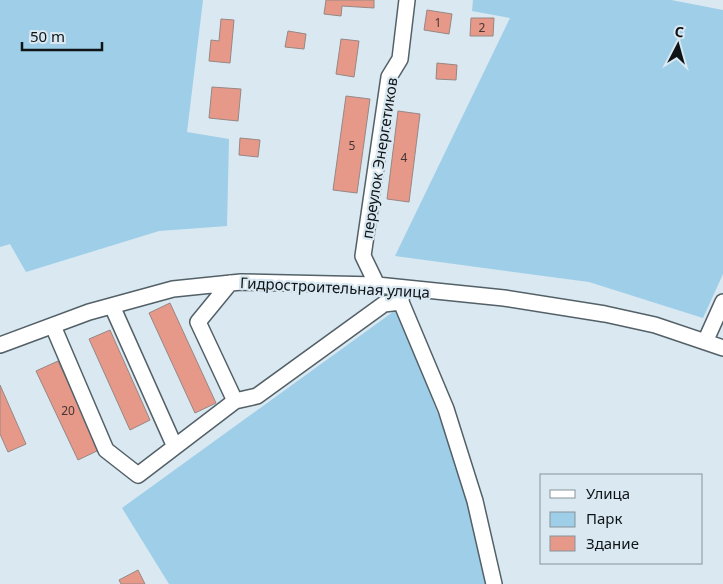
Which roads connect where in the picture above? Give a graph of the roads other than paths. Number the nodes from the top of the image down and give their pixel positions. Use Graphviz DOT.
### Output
graph roads {
  1 [pos="407,0"];
  2 [pos="230,283"];
  3 [pos="377,285"];
  4 [pos="402,295"];
  5 [pos="723,302"];
  6 [pos="112,306"];
  7 [pos="53,326"];
  8 [pos="704,342"];
  9 [pos="0,345"];
  10 [pos="723,348"];
  11 [pos="235,401"];
  12 [pos="176,447"];
  13 [pos="494,584"];
  1 -- 3 [label="street, переулок Энергетиков"];
  2 -- 3 [label="street, Гидростроительная улица"];
  2 -- 6 [label="street, Гидростроительная улица"];
  2 -- 11 [label="street"];
  3 -- 4 [label="street, Гидростроительная улица"];
  4 -- 8 [label="street, Гидростроительная улица"];
  4 -- 11 [label="street"];
  4 -- 13 [label="street"];
  5 -- 8 [label="street"];
  6 -- 7 [label="street, Гидростроительная улица"];
  6 -- 12 [label="street"];
  7 -- 9 [label="street, Гидростроительная улица"];
  7 -- 12 [label="street"];
  8 -- 10 [label="street, Гидростроительная улица"];
  11 -- 12 [label="street"];
}
